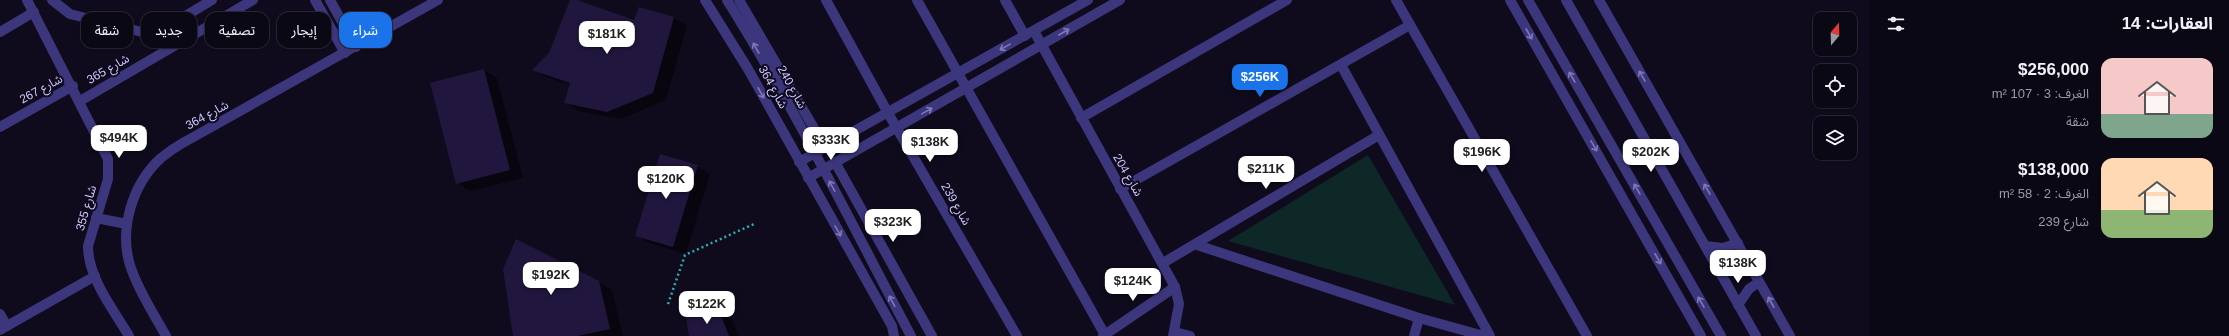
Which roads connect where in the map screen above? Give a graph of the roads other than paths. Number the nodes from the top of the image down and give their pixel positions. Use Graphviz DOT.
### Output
graph roads {
  1 [pos="27,0"];
  2 [pos="52,0"];
  3 [pos="212,0"];
  4 [pos="254,0"];
  5 [pos="315,0"];
  6 [pos="330,0"];
  7 [pos="438,0"];
  8 [pos="705,0"];
  9 [pos="727,0"];
  10 [pos="738,0"];
  11 [pos="826,0"];
  12 [pos="917,0"];
  13 [pos="1005,0"];
  14 [pos="1088,0"];
  15 [pos="1120,0"];
  16 [pos="1288,0"];
  17 [pos="1396,0"];
  18 [pos="1510,0"];
  19 [pos="1528,0"];
  20 [pos="1566,0"];
  21 [pos="1599,0"];
  22 [pos="34,12"];
  23 [pos="339,16"];
  24 [pos="392,26"];
  25 [pos="1410,26"];
  26 [pos="0,32"];
  27 [pos="1029,34"];
  28 [pos="1041,46"];
  29 [pos="354,48"];
  30 [pos="345,53"];
  31 [pos="1341,65"];
  32 [pos="958,73"];
  33 [pos="73,86"];
  34 [pos="966,88"];
  35 [pos="80,101"];
  36 [pos="888,113"];
  37 [pos="1081,118"];
  38 [pos="0,126"];
  39 [pos="897,128"];
  40 [pos="1380,135"];
  41 [pos="825,147"];
  42 [pos="814,153"];
  43 [pos="799,162"];
  44 [pos="835,162"];
  45 [pos="822,168"];
  46 [pos="808,178"];
  47 [pos="1120,189"];
  48 [pos="96,218"];
  49 [pos="127,224"];
  50 [pos="1738,243"];
  51 [pos="1197,244"];
  52 [pos="1706,246"];
  53 [pos="1163,263"];
  54 [pos="95,276"];
  55 [pos="1759,282"];
  56 [pos="1175,287"];
  57 [pos="1738,304"];
  58 [pos="0,314"];
  59 [pos="1419,318"];
  60 [pos="1710,318"];
  61 [pos="1696,326"];
  62 [pos="4,328"];
  63 [pos="1174,334"];
  64 [pos="1104,335"];
  65 [pos="129,336"];
  66 [pos="166,336"];
  67 [pos="894,336"];
  68 [pos="911,336"];
  69 [pos="932,336"];
  70 [pos="1017,336"];
  71 [pos="1190,336"];
  72 [pos="1414,336"];
  73 [pos="1484,336"];
  74 [pos="1490,336"];
  75 [pos="1587,336"];
  76 [pos="1702,336"];
  77 [pos="1721,336"];
  78 [pos="1756,336"];
  79 [pos="1790,336"];
  1 -- 22 [label="street, شارع 355"];
  2 -- 3 [label="street"];
  4 -- 35 [label="street, شارع 365"];
  5 -- 30 [label="street"];
  6 -- 23 [label="street"];
  7 -- 24 [label="street, شارع 364"];
  8 -- 43 [label="street, شارع 364, one-way"];
  42 -- 9 [label="street, شارع 240, one-way"];
  10 -- 41 [label="street"];
  11 -- 36 [label="street, شارع 239"];
  12 -- 32 [label="street"];
  13 -- 27 [label="street, شارع 204"];
  14 -- 27 [label="street"];
  28 -- 15 [label="street, one-way"];
  16 -- 37 [label="street"];
  17 -- 25 [label="street"];
  18 -- 61 [label="street, one-way"];
  60 -- 19 [label="street, one-way"];
  20 -- 52 [label="street"];
  50 -- 21 [label="street, one-way"];
  22 -- 26 [label="street"];
  22 -- 33 [label="street, شارع 355"];
  25 -- 31 [label="street"];
  25 -- 75 [label="street"];
  27 -- 28 [label="street, شارع 204"];
  27 -- 32 [label="street, one-way"];
  28 -- 34 [label="street"];
  28 -- 37 [label="street, شارع 204"];
  29 -- 30 [label="street, شارع 364"];
  30 -- 49 [label="street, شارع 364"];
  31 -- 40 [label="street"];
  31 -- 47 [label="street"];
  32 -- 34 [label="street"];
  32 -- 36 [label="street"];
  33 -- 35 [label="street, شارع 355"];
  33 -- 38 [label="street, شارع 267"];
  39 -- 34 [label="street, one-way"];
  34 -- 64 [label="street"];
  35 -- 48 [label="street, شارع 355"];
  36 -- 39 [label="street, شارع 239"];
  36 -- 41 [label="street"];
  37 -- 47 [label="street, شارع 204"];
  39 -- 44 [label="street"];
  39 -- 70 [label="street, شارع 239"];
  40 -- 51 [label="street"];
  40 -- 74 [label="street"];
  41 -- 42 [label="street"];
  42 -- 43 [label="street"];
  42 -- 45 [label="street, شارع 240"];
  43 -- 46 [label="street, شارع 364"];
  44 -- 45 [label="street"];
  44 -- 69 [label="street"];
  45 -- 46 [label="street"];
  68 -- 45 [label="street, شارع 240, one-way"];
  46 -- 67 [label="street, شارع 364, one-way"];
  47 -- 53 [label="street, شارع 204"];
  48 -- 49 [label="street"];
  48 -- 54 [label="street, شارع 355"];
  49 -- 66 [label="street, شارع 364"];
  50 -- 52 [label="street"];
  50 -- 55 [label="street"];
  51 -- 53 [label="street"];
  51 -- 59 [label="street"];
  52 -- 57 [label="street"];
  53 -- 56 [label="street, شارع 204"];
  54 -- 62 [label="street"];
  54 -- 65 [label="street, شارع 355"];
  55 -- 57 [label="street"];
  79 -- 55 [label="street, one-way"];
  56 -- 63 [label="street, شارع 204"];
  56 -- 64 [label="street"];
  57 -- 78 [label="street"];
  58 -- 62 [label="street"];
  59 -- 72 [label="street"];
  59 -- 73 [label="street"];
  60 -- 61 [label="street"];
  60 -- 77 [label="street"];
  61 -- 76 [label="street"];
  63 -- 71 [label="street"];
}
